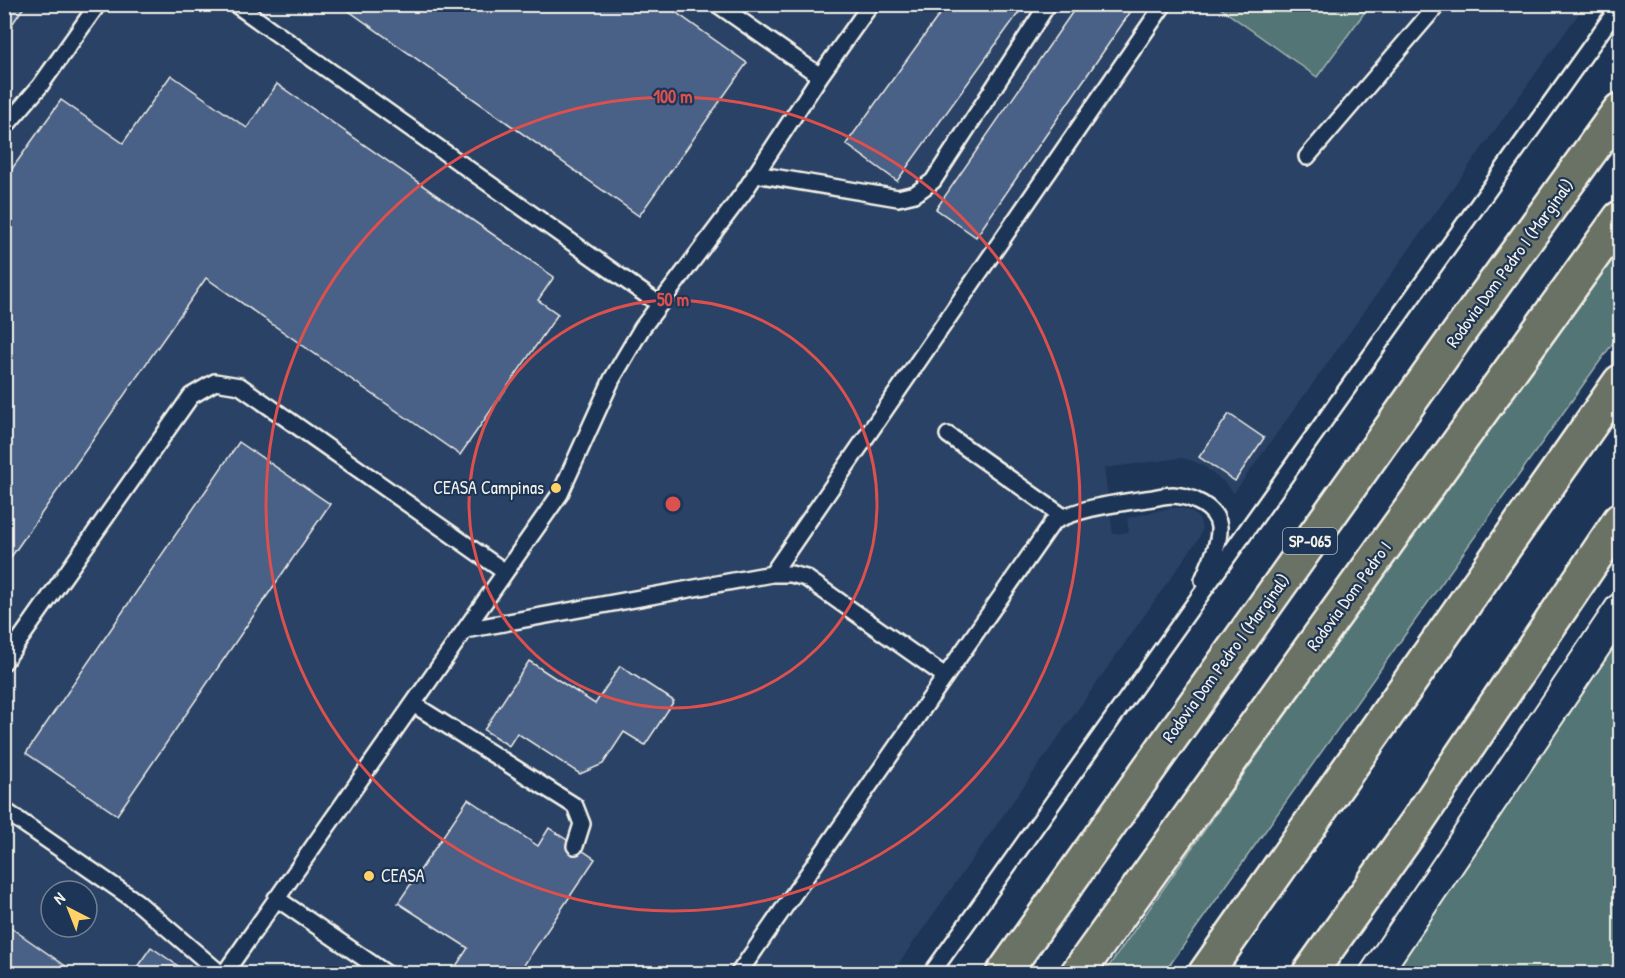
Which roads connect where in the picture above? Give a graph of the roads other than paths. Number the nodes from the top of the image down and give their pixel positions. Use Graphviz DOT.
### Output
graph roads {
  1 [pos="98,4"];
  2 [pos="235,4"];
  3 [pos="717,4"];
  4 [pos="872,4"];
  5 [pos="1048,4"];
  6 [pos="1164,4"];
  7 [pos="1438,4"];
  8 [pos="1620,5"];
  9 [pos="820,76"];
  10 [pos="1620,110"];
  11 [pos="4,128"];
  12 [pos="1307,157"];
  13 [pos="755,174"];
  14 [pos="1620,218"];
  15 [pos="659,304"];
  16 [pos="1620,382"];
  17 [pos="948,435"];
  18 [pos="1058,513"];
  19 [pos="1620,520"];
  20 [pos="506,572"];
  21 [pos="772,574"];
  22 [pos="1194,602"];
  23 [pos="1620,609"];
  24 [pos="465,630"];
  25 [pos="4,662"];
  26 [pos="945,676"];
  27 [pos="413,704"];
  28 [pos="4,810"];
  29 [pos="575,846"];
  30 [pos="276,898"];
  31 [pos="222,974"];
  32 [pos="387,974"];
  33 [pos="738,974"];
  34 [pos="931,974"];
  35 [pos="1003,974"];
  36 [pos="1077,974"];
  37 [pos="1205,974"];
  38 [pos="1309,974"];
  39 [pos="1375,974"];
  1 -- 11 [label="lane"];
  2 -- 15 [label="lane"];
  3 -- 9 [label="lane"];
  4 -- 9 [label="lane"];
  5 -- 13 [label="lane"];
  6 -- 21 [label="lane"];
  7 -- 12 [label="lane"];
  8 -- 22 [label="lane"];
  9 -- 13 [label="lane"];
  10 -- 35 [label="highway, Rodovia Dom Pedro I (Marginal) / SP-065"];
  13 -- 15 [label="lane"];
  14 -- 36 [label="highway, Rodovia Dom Pedro I"];
  15 -- 20 [label="lane"];
  16 -- 37 [label="highway"];
  17 -- 18 [label="lane"];
  19 -- 38 [label="highway"];
  20 -- 24 [label="lane"];
  20 -- 25 [label="lane"];
  21 -- 24 [label="lane"];
  21 -- 26 [label="lane"];
  22 -- 26 [label="lane"];
  22 -- 34 [label="lane"];
  23 -- 39 [label="street"];
  24 -- 27 [label="lane"];
  26 -- 33 [label="lane"];
  27 -- 29 [label="lane"];
  27 -- 30 [label="lane"];
  28 -- 31 [label="lane"];
  30 -- 31 [label="lane"];
  30 -- 32 [label="lane"];
}
